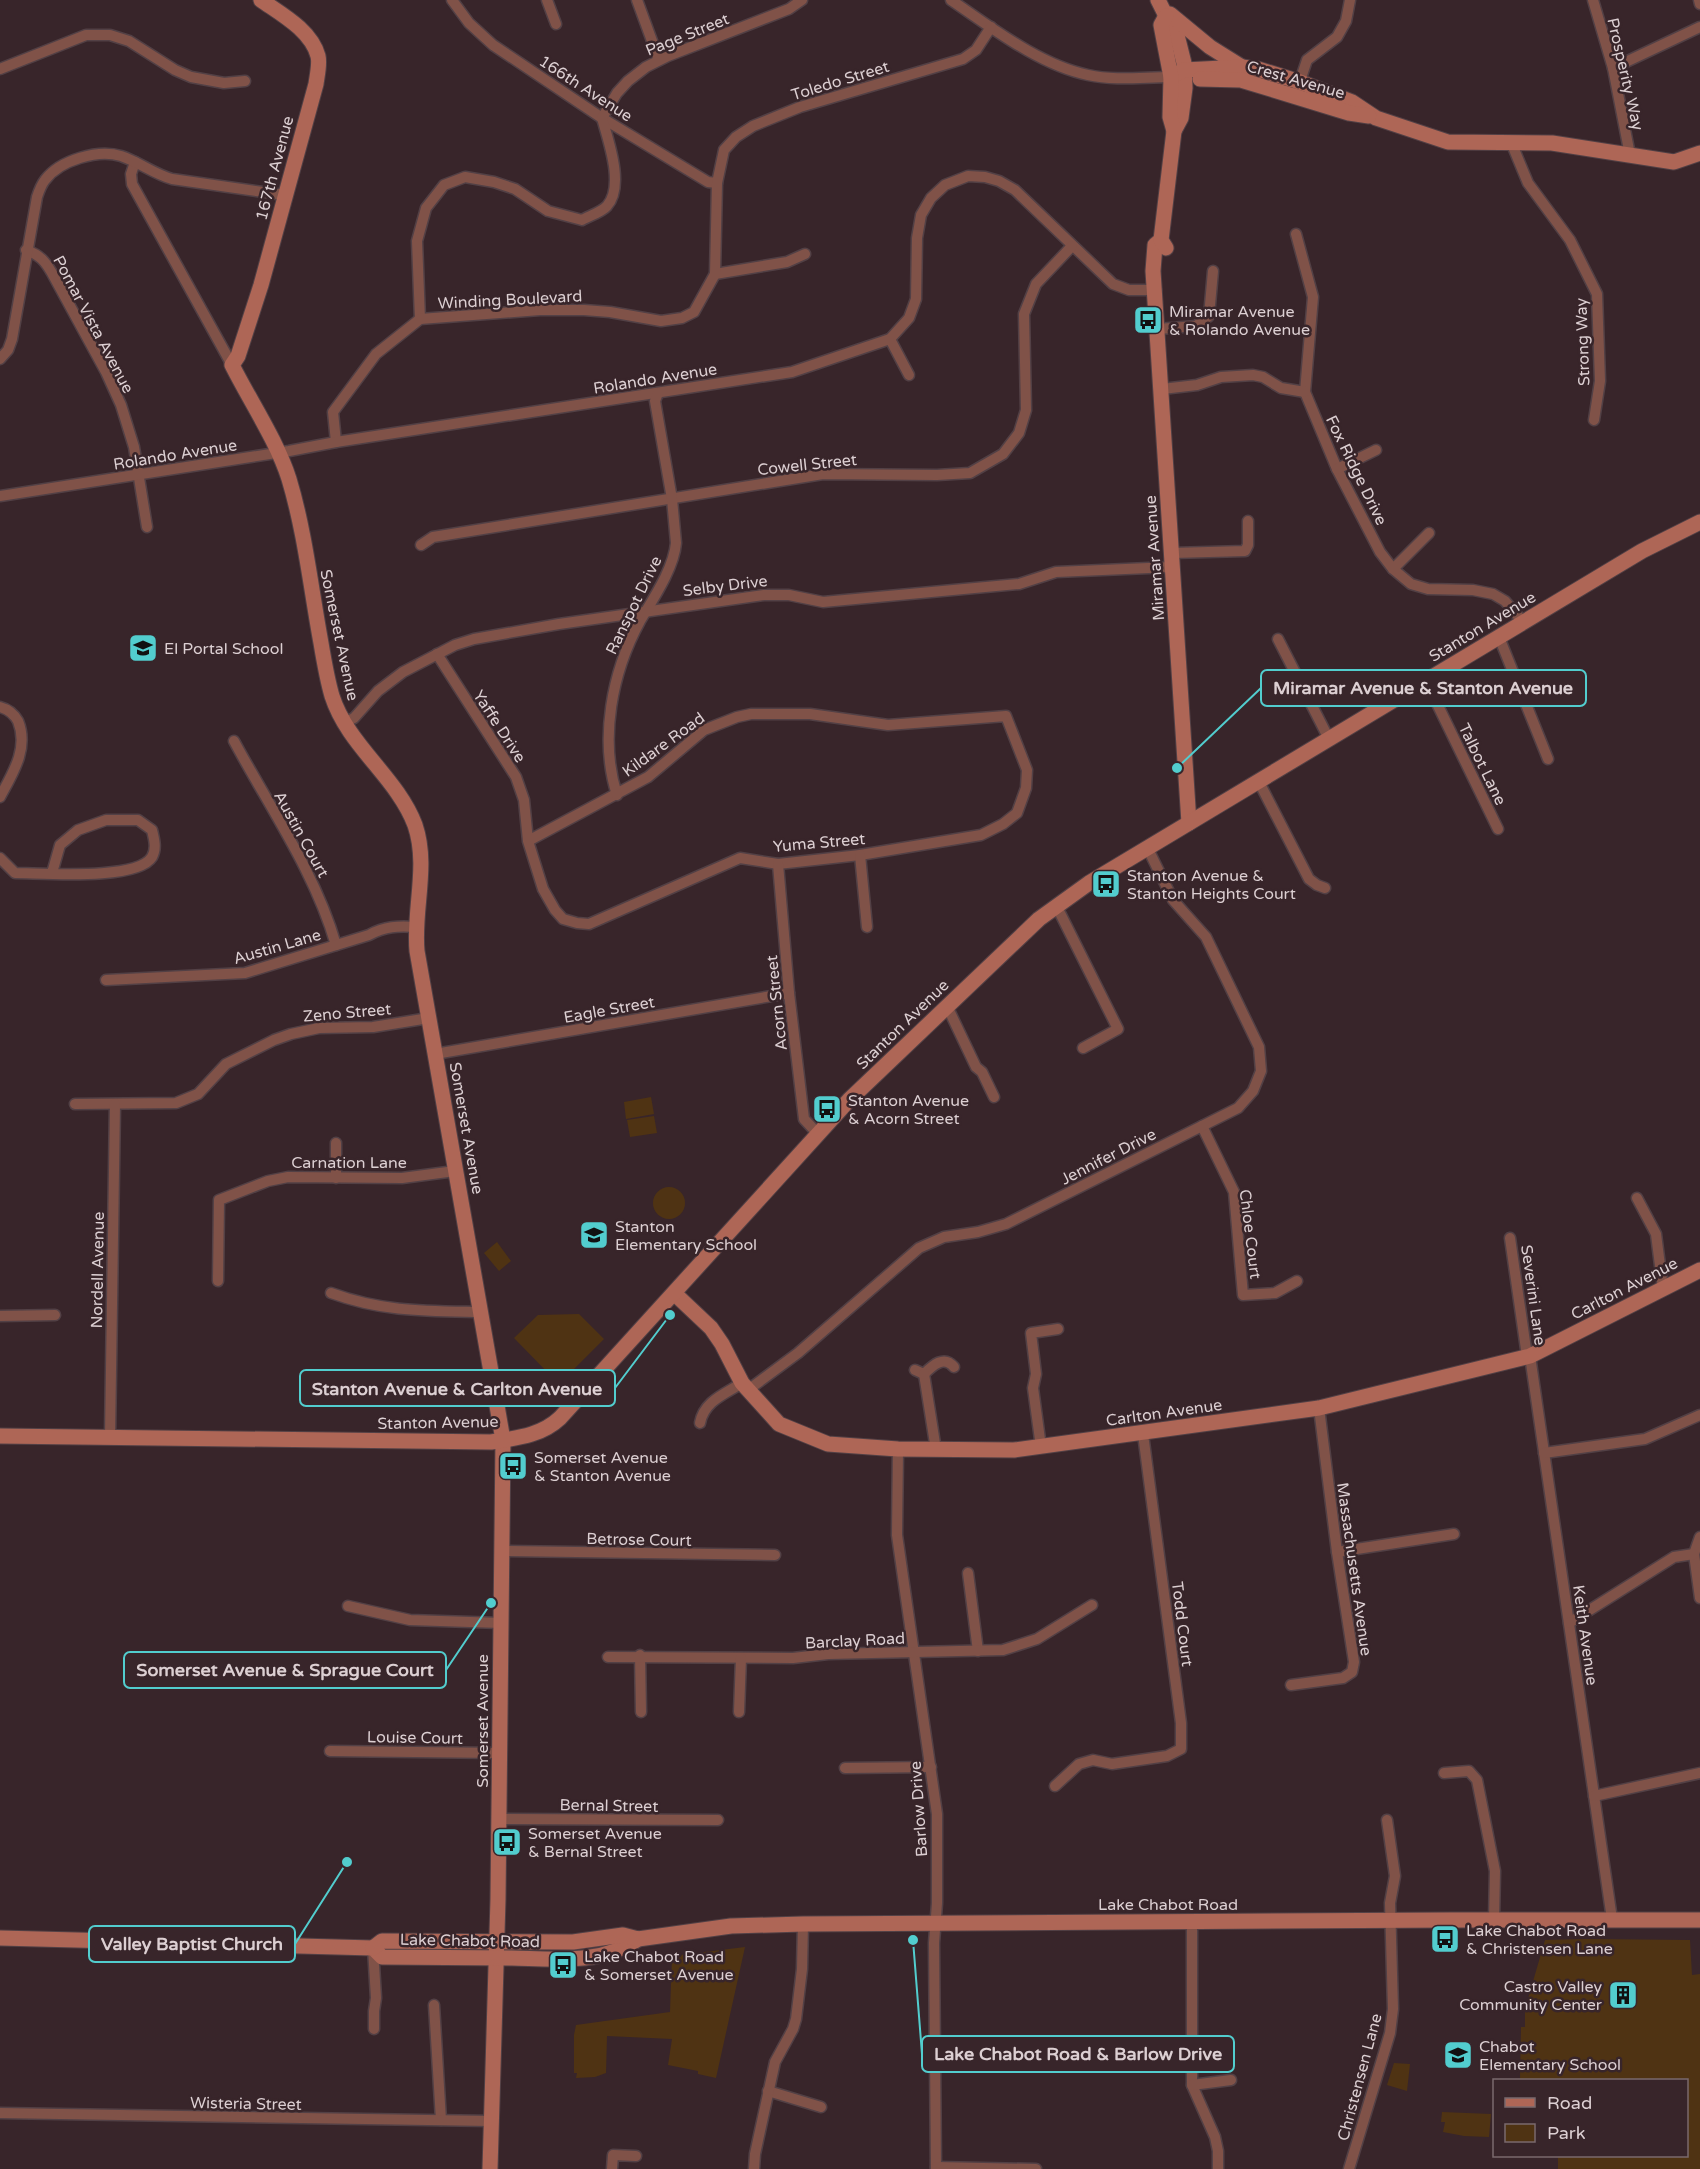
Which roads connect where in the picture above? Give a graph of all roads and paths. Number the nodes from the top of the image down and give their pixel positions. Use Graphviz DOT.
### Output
graph roads {
  1 [pos="261,0"];
  2 [pos="452,0"];
  3 [pos="547,0"];
  4 [pos="637,0"];
  5 [pos="802,0"];
  6 [pos="951,0"];
  7 [pos="1350,0"];
  8 [pos="1593,0"];
  9 [pos="1699,0"];
  10 [pos="1700,4"];
  11 [pos="1162,8"];
  12 [pos="556,24"];
  13 [pos="991,27"];
  14 [pos="1700,27"];
  15 [pos="659,60"];
  16 [pos="1242,68"];
  17 [pos="1613,68"];
  18 [pos="0,69"];
  19 [pos="1180,76"];
  20 [pos="245,81"];
  21 [pos="1298,89"];
  22 [pos="602,118"];
  23 [pos="1511,142"];
  24 [pos="1700,153"];
  25 [pos="1630,155"];
  26 [pos="135,162"];
  27 [pos="717,183"];
  28 [pos="284,195"];
  29 [pos="1296,234"];
  30 [pos="1072,246"];
  31 [pos="26,250"];
  32 [pos="805,254"];
  33 [pos="1213,271"];
  34 [pos="715,274"];
  35 [pos="1156,290"];
  36 [pos="420,319"];
  37 [pos="1158,329"];
  38 [pos="890,339"];
  39 [pos="0,359"];
  40 [pos="232,365"];
  41 [pos="909,375"];
  42 [pos="1162,389"];
  43 [pos="1305,392"];
  44 [pos="658,393"];
  45 [pos="1594,420"];
  46 [pos="336,442"];
  47 [pos="1376,450"];
  48 [pos="278,453"];
  49 [pos="1338,469"];
  50 [pos="138,475"];
  51 [pos="0,496"];
  52 [pos="672,499"];
  53 [pos="1248,521"];
  54 [pos="1700,522"];
  55 [pos="147,527"];
  56 [pos="1429,533"];
  57 [pos="421,546"];
  58 [pos="1172,560"];
  59 [pos="1393,569"];
  60 [pos="646,611"];
  61 [pos="1523,622"];
  62 [pos="1499,637"];
  63 [pos="1278,639"];
  64 [pos="437,654"];
  65 [pos="1426,681"];
  66 [pos="0,707"];
  67 [pos="1006,716"];
  68 [pos="343,723"];
  69 [pos="1329,739"];
  70 [pos="234,741"];
  71 [pos="1548,759"];
  72 [pos="1260,782"];
  73 [pos="617,795"];
  74 [pos="0,797"];
  75 [pos="1190,823"];
  76 [pos="1498,829"];
  77 [pos="528,841"];
  78 [pos="1148,849"];
  79 [pos="860,855"];
  80 [pos="0,858"];
  81 [pos="778,864"];
  82 [pos="52,873"];
  83 [pos="1325,888"];
  84 [pos="543,889"];
  85 [pos="1056,906"];
  86 [pos="416,927"];
  87 [pos="867,927"];
  88 [pos="336,945"];
  89 [pos="106,980"];
  90 [pos="789,993"];
  91 [pos="946,1006"];
  92 [pos="429,1018"];
  93 [pos="1083,1047"];
  94 [pos="435,1054"];
  95 [pos="994,1097"];
  96 [pos="75,1104"];
  97 [pos="114,1104"];
  98 [pos="1202,1126"];
  99 [pos="818,1134"];
  100 [pos="336,1143"];
  101 [pos="456,1171"];
  102 [pos="336,1178"];
  103 [pos="1637,1198"];
  104 [pos="1510,1238"];
  105 [pos="1700,1270"];
  106 [pos="218,1281"];
  107 [pos="1297,1281"];
  108 [pos="1663,1289"];
  109 [pos="331,1293"];
  110 [pos="675,1294"];
  111 [pos="480,1312"];
  112 [pos="56,1315"];
  113 [pos="0,1316"];
  114 [pos="1058,1329"];
  115 [pos="1529,1356"];
  116 [pos="954,1368"];
  117 [pos="745,1387"];
  118 [pos="1319,1408"];
  119 [pos="1700,1415"];
  120 [pos="700,1423"];
  121 [pos="1143,1434"];
  122 [pos="0,1436"];
  123 [pos="110,1437"];
  124 [pos="503,1440"];
  125 [pos="1041,1447"];
  126 [pos="898,1449"];
  127 [pos="936,1450"];
  128 [pos="1544,1453"];
  129 [pos="1454,1534"];
  130 [pos="1700,1537"];
  131 [pos="502,1551"];
  132 [pos="1337,1552"];
  133 [pos="1694,1554"];
  134 [pos="776,1556"];
  135 [pos="968,1573"];
  136 [pos="1700,1598"];
  137 [pos="1092,1605"];
  138 [pos="348,1606"];
  139 [pos="501,1623"];
  140 [pos="1569,1623"];
  141 [pos="978,1651"];
  142 [pos="914,1652"];
  143 [pos="640,1655"];
  144 [pos="608,1657"];
  145 [pos="741,1658"];
  146 [pos="1291,1685"];
  147 [pos="642,1712"];
  148 [pos="739,1712"];
  149 [pos="330,1751"];
  150 [pos="500,1753"];
  151 [pos="931,1767"];
  152 [pos="844,1768"];
  153 [pos="1444,1773"];
  154 [pos="1700,1773"];
  155 [pos="1055,1786"];
  156 [pos="1594,1796"];
  157 [pos="499,1819"];
  158 [pos="718,1820"];
  159 [pos="1387,1820"];
  160 [pos="1612,1919"];
  161 [pos="1392,1920"];
  162 [pos="1494,1920"];
  163 [pos="1700,1920"];
  164 [pos="1192,1922"];
  165 [pos="936,1923"];
  166 [pos="802,1924"];
  167 [pos="0,1938"];
  168 [pos="638,1939"];
  169 [pos="496,1941"];
  170 [pos="373,1948"];
  171 [pos="496,1958"];
  172 [pos="434,2005"];
  173 [pos="375,2029"];
  174 [pos="1231,2080"];
  175 [pos="1192,2085"];
  176 [pos="768,2091"];
  177 [pos="821,2108"];
  178 [pos="0,2113"];
  179 [pos="441,2120"];
  180 [pos="491,2121"];
  181 [pos="636,2156"];
  182 [pos="936,2168"];
  183 [pos="490,2169"];
  184 [pos="612,2169"];
  185 [pos="754,2169"];
  186 [pos="1036,2169"];
  187 [pos="1218,2169"];
  188 [pos="1349,2169"];
  1 -- 28 [label="street, 167th Avenue"];
  2 -- 22 [label="street, 166th Avenue"];
  3 -- 12 [label="street"];
  4 -- 15 [label="street"];
  5 -- 15 [label="street, Page Street"];
  6 -- 13 [label="street"];
  7 -- 21 [label="street"];
  8 -- 17 [label="street, Prosperity Way"];
  9 -- 10 [label="street"];
  11 -- 16 [label="street"];
  11 -- 19 [label="street, Miramar Avenue"];
  13 -- 19 [label="street"];
  13 -- 27 [label="street, Toledo Street"];
  14 -- 17 [label="street"];
  15 -- 22 [label="street, Page Street"];
  16 -- 19 [label="street, Crest Avenue"];
  16 -- 21 [label="street, Crest Avenue"];
  17 -- 25 [label="street, Prosperity Way"];
  18 -- 20 [label="street"];
  19 -- 21 [label="street, Crest Avenue"];
  19 -- 35 [label="street, Miramar Avenue"];
  21 -- 23 [label="street, Crest Avenue"];
  22 -- 27 [label="street, 166th Avenue"];
  22 -- 36 [label="street"];
  23 -- 25 [label="street, Crest Avenue"];
  23 -- 45 [label="street, Strong Way"];
  24 -- 25 [label="street, Crest Avenue"];
  26 -- 28 [label="street"];
  26 -- 31 [label="street"];
  26 -- 40 [label="street, Somerset Avenue"];
  27 -- 34 [label="street, Winding Boulevard"];
  28 -- 40 [label="street, 167th Avenue"];
  29 -- 43 [label="street, Fox Ridge Drive"];
  30 -- 35 [label="street"];
  30 -- 38 [label="street"];
  30 -- 52 [label="street, Cowell Street"];
  31 -- 39 [label="street"];
  31 -- 50 [label="street, Pomar Vista Avenue"];
  32 -- 34 [label="street"];
  33 -- 37 [label="street"];
  34 -- 36 [label="street, Winding Boulevard"];
  35 -- 37 [label="street, Miramar Avenue"];
  36 -- 46 [label="street, Winding Boulevard"];
  37 -- 42 [label="street, Miramar Avenue"];
  38 -- 41 [label="street"];
  38 -- 44 [label="street, Rolando Avenue"];
  40 -- 48 [label="street, Somerset Avenue"];
  42 -- 43 [label="street"];
  42 -- 58 [label="street, Miramar Avenue"];
  43 -- 49 [label="street, Fox Ridge Drive"];
  44 -- 46 [label="street, Rolando Avenue"];
  44 -- 52 [label="street, Ranspot Drive"];
  46 -- 48 [label="street, Rolando Avenue"];
  47 -- 49 [label="street"];
  48 -- 50 [label="street, Rolando Avenue"];
  48 -- 68 [label="street, Somerset Avenue"];
  49 -- 59 [label="street, Fox Ridge Drive"];
  50 -- 51 [label="street, Rolando Avenue"];
  50 -- 55 [label="street, Pomar Vista Avenue"];
  52 -- 57 [label="street, Cowell Street"];
  52 -- 60 [label="street, Ranspot Drive"];
  53 -- 58 [label="street, Selby Drive"];
  54 -- 61 [label="street, Stanton Avenue"];
  56 -- 59 [label="street"];
  58 -- 60 [label="street, Selby Drive"];
  58 -- 75 [label="street, Miramar Avenue"];
  59 -- 61 [label="street, Fox Ridge Drive"];
  60 -- 64 [label="street, Selby Drive"];
  60 -- 73 [label="street, Ranspot Drive"];
  61 -- 62 [label="street, Stanton Avenue"];
  62 -- 65 [label="street, Stanton Avenue"];
  62 -- 71 [label="street"];
  63 -- 69 [label="street"];
  64 -- 68 [label="street, Selby Drive"];
  64 -- 77 [label="street, Yaffe Drive"];
  65 -- 69 [label="street, Stanton Avenue"];
  65 -- 76 [label="street, Talbot Lane"];
  66 -- 74 [label="street"];
  67 -- 73 [label="street, Kildare Road"];
  67 -- 79 [label="street, Yuma Street"];
  68 -- 86 [label="street, Somerset Avenue"];
  69 -- 72 [label="street, Stanton Avenue"];
  70 -- 88 [label="street, Austin Court"];
  72 -- 75 [label="street, Stanton Avenue"];
  72 -- 83 [label="street"];
  73 -- 77 [label="street, Kildare Road"];
  75 -- 78 [label="street, Stanton Avenue"];
  77 -- 84 [label="street, Yaffe Drive"];
  78 -- 85 [label="street, Stanton Avenue"];
  78 -- 98 [label="street, Jennifer Drive"];
  79 -- 81 [label="street, Yuma Street"];
  79 -- 87 [label="street"];
  80 -- 82 [label="street"];
  81 -- 84 [label="street, Yuma Street"];
  81 -- 90 [label="street, Acorn Street"];
  82 -- 82 [label="street"];
  85 -- 91 [label="street, Stanton Avenue"];
  85 -- 93 [label="street"];
  86 -- 88 [label="street, Austin Lane"];
  86 -- 92 [label="street, Somerset Avenue"];
  88 -- 89 [label="street, Austin Lane"];
  90 -- 94 [label="street, Eagle Street"];
  90 -- 99 [label="street, Acorn Street"];
  91 -- 95 [label="street"];
  91 -- 99 [label="street, Stanton Avenue"];
  92 -- 94 [label="street, Somerset Avenue"];
  92 -- 97 [label="street, Zeno Street"];
  94 -- 101 [label="street, Somerset Avenue"];
  96 -- 97 [label="street, Zeno Street"];
  97 -- 123 [label="street, Nordell Avenue"];
  98 -- 107 [label="street, Chloe Court"];
  98 -- 117 [label="street, Jennifer Drive"];
  99 -- 110 [label="street, Stanton Avenue"];
  100 -- 102 [label="street"];
  101 -- 102 [label="street, Carnation Lane"];
  101 -- 111 [label="street, Somerset Avenue"];
  102 -- 106 [label="street, Carnation Lane"];
  103 -- 108 [label="street"];
  104 -- 115 [label="street, Severini Lane"];
  105 -- 108 [label="street, Carlton Avenue"];
  108 -- 115 [label="street, Carlton Avenue"];
  109 -- 111 [label="street"];
  110 -- 117 [label="street, Carlton Avenue"];
  110 -- 124 [label="street, Stanton Avenue"];
  111 -- 124 [label="street, Somerset Avenue"];
  112 -- 113 [label="street"];
  114 -- 125 [label="street"];
  115 -- 118 [label="street, Carlton Avenue"];
  115 -- 128 [label="street, Keith Avenue"];
  116 -- 127 [label="street"];
  117 -- 120 [label="street, Jennifer Drive"];
  117 -- 126 [label="street, Carlton Avenue"];
  118 -- 121 [label="street, Carlton Avenue"];
  118 -- 132 [label="street, Massachusetts Avenue"];
  119 -- 128 [label="street"];
  121 -- 125 [label="street, Carlton Avenue"];
  121 -- 155 [label="street, Todd Court"];
  122 -- 123 [label="street, Stanton Avenue"];
  123 -- 124 [label="street, Stanton Avenue"];
  124 -- 131 [label="street, Somerset Avenue"];
  125 -- 127 [label="street, Carlton Avenue"];
  126 -- 127 [label="street, Carlton Avenue"];
  126 -- 142 [label="street, Barlow Drive"];
  128 -- 140 [label="street, Keith Avenue"];
  129 -- 132 [label="street"];
  130 -- 133 [label="street"];
  131 -- 134 [label="street, Betrose Court"];
  131 -- 139 [label="street, Somerset Avenue"];
  132 -- 146 [label="street, Massachusetts Avenue"];
  133 -- 136 [label="street"];
  133 -- 140 [label="street"];
  135 -- 141 [label="street"];
  137 -- 141 [label="street, Barclay Road"];
  138 -- 139 [label="street"];
  139 -- 150 [label="street, Somerset Avenue"];
  140 -- 156 [label="street, Keith Avenue"];
  141 -- 142 [label="street, Barclay Road"];
  142 -- 145 [label="street, Barclay Road"];
  142 -- 151 [label="street, Barlow Drive"];
  143 -- 144 [label="street, Barclay Road"];
  143 -- 145 [label="street, Barclay Road"];
  143 -- 147 [label="street"];
  145 -- 148 [label="street"];
  149 -- 150 [label="street, Louise Court"];
  150 -- 157 [label="street, Somerset Avenue"];
  151 -- 152 [label="street"];
  151 -- 165 [label="street, Barlow Drive"];
  153 -- 162 [label="street"];
  154 -- 156 [label="street"];
  156 -- 160 [label="street, Keith Avenue"];
  157 -- 158 [label="street, Bernal Street"];
  157 -- 169 [label="street, Somerset Avenue"];
  159 -- 161 [label="street, Christensen Lane"];
  160 -- 162 [label="street, Lake Chabot Road"];
  160 -- 163 [label="street, Lake Chabot Road"];
  161 -- 162 [label="street, Lake Chabot Road"];
  161 -- 164 [label="street, Lake Chabot Road"];
  161 -- 188 [label="street, Christensen Lane"];
  164 -- 165 [label="street, Lake Chabot Road"];
  164 -- 175 [label="street"];
  165 -- 166 [label="street, Lake Chabot Road"];
  165 -- 182 [label="street, Barlow Drive"];
  166 -- 168 [label="street, Lake Chabot Road"];
  166 -- 176 [label="street"];
  167 -- 170 [label="street, Lake Chabot Road"];
  168 -- 169 [label="street, Lake Chabot Road"];
  168 -- 171 [label="street, Lake Chabot Road"];
  169 -- 170 [label="street, Lake Chabot Road"];
  169 -- 171 [label="street, Somerset Avenue"];
  170 -- 171 [label="street, Lake Chabot Road"];
  170 -- 173 [label="street"];
  171 -- 180 [label="street, Somerset Avenue"];
  172 -- 179 [label="street"];
  174 -- 175 [label="street"];
  175 -- 187 [label="street"];
  176 -- 177 [label="street"];
  176 -- 185 [label="street"];
  178 -- 179 [label="street, Wisteria Street"];
  179 -- 180 [label="street, Wisteria Street"];
  180 -- 183 [label="street, Somerset Avenue"];
  181 -- 184 [label="street"];
  182 -- 186 [label="street"];
}
